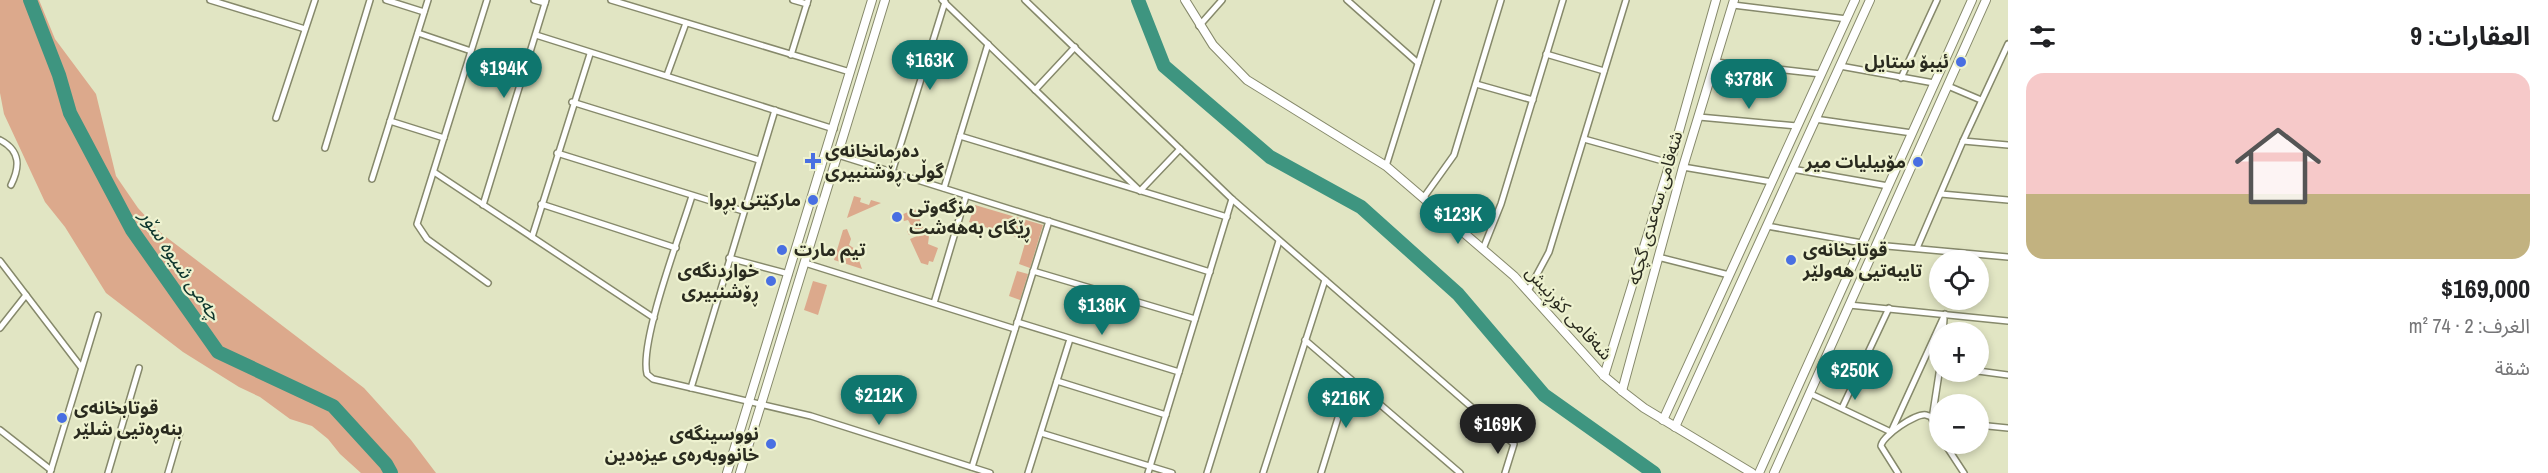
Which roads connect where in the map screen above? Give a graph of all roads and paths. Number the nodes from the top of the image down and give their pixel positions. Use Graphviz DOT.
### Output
graph roads {
  1 [pos="210,0"];
  2 [pos="315,0"];
  3 [pos="370,0"];
  4 [pos="386,0"];
  5 [pos="428,0"];
  6 [pos="487,0"];
  7 [pos="534,0"];
  8 [pos="611,0"];
  9 [pos="794,0"];
  10 [pos="872,0"];
  11 [pos="885,0"];
  12 [pos="1025,0"];
  13 [pos="1185,0"];
  14 [pos="1222,0"];
  15 [pos="1347,0"];
  16 [pos="1438,0"];
  17 [pos="1501,0"];
  18 [pos="1563,0"];
  19 [pos="1626,0"];
  20 [pos="1716,0"];
  21 [pos="1855,0"];
  22 [pos="1870,0"];
  23 [pos="1937,0"];
  24 [pos="1972,0"];
  25 [pos="1986,0"];
  26 [pos="944,1"];
  27 [pos="545,2"];
  28 [pos="808,2"];
  29 [pos="1734,3"];
  30 [pos="424,12"];
  31 [pos="1847,19"];
  32 [pos="686,23"];
  33 [pos="1199,26"];
  34 [pos="305,29"];
  35 [pos="418,33"];
  36 [pos="536,35"];
  37 [pos="988,44"];
  38 [pos="2008,44"];
  39 [pos="1075,47"];
  40 [pos="471,51"];
  41 [pos="590,54"];
  42 [pos="1546,54"];
  43 [pos="791,55"];
  44 [pos="2005,60"];
  45 [pos="1714,62"];
  46 [pos="1418,63"];
  47 [pos="1840,66"];
  48 [pos="1604,71"];
  49 [pos="850,72"];
  50 [pos="1821,74"];
  51 [pos="667,75"];
  52 [pos="1900,78"];
  53 [pos="1934,83"];
  54 [pos="1476,84"];
  55 [pos="1948,86"];
  56 [pos="1035,90"];
  57 [pos="1533,100"];
  58 [pos="1981,100"];
  59 [pos="572,102"];
  60 [pos="775,110"];
  61 [pos="1699,117"];
  62 [pos="276,118"];
  63 [pos="1815,119"];
  64 [pos="390,121"];
  65 [pos="1797,126"];
  66 [pos="834,129"];
  67 [pos="1912,133"];
  68 [pos="960,136"];
  69 [pos="444,138"];
  70 [pos="1584,139"];
  71 [pos="0,140"];
  72 [pos="1963,141"];
  73 [pos="2008,145"];
  74 [pos="325,148"];
  75 [pos="1180,149"];
  76 [pos="557,153"];
  77 [pos="838,155"];
  78 [pos="759,160"];
  79 [pos="1670,163"];
  80 [pos="1897,165"];
  81 [pos="1386,166"];
  82 [pos="1683,167"];
  83 [pos="1792,169"];
  84 [pos="1910,169"];
  85 [pos="434,172"];
  86 [pos="892,172"];
  87 [pos="372,179"];
  88 [pos="1772,182"];
  89 [pos="10,185"];
  90 [pos="1888,186"];
  91 [pos="944,189"];
  92 [pos="1140,190"];
  93 [pos="1941,194"];
  94 [pos="692,196"];
  95 [pos="966,196"];
  96 [pos="1424,197"];
  97 [pos="1232,200"];
  98 [pos="2008,200"];
  99 [pos="542,204"];
  100 [pos="483,205"];
  101 [pos="743,211"];
  102 [pos="1227,217"];
  103 [pos="1049,221"];
  104 [pos="1767,226"];
  105 [pos="532,237"];
  106 [pos="1280,241"];
  107 [pos="1862,243"];
  108 [pos="1876,245"];
  109 [pos="676,248"];
  110 [pos="1917,248"];
  111 [pos="1483,249"];
  112 [pos="1658,257"];
  113 [pos="2008,257"];
  114 [pos="729,258"];
  115 [pos="0,261"];
  116 [pos="806,263"];
  117 [pos="1033,272"];
  118 [pos="1210,272"];
  119 [pos="789,274"];
  120 [pos="1729,275"];
  121 [pos="1325,280"];
  122 [pos="488,283"];
  123 [pos="1528,291"];
  124 [pos="26,294"];
  125 [pos="933,303"];
  126 [pos="1849,305"];
  127 [pos="1889,308"];
  128 [pos="1945,314"];
  129 [pos="98,315"];
  130 [pos="654,318"];
  131 [pos="1195,319"];
  132 [pos="2008,321"];
  133 [pos="1944,322"];
  134 [pos="1016,326"];
  135 [pos="0,328"];
  136 [pos="1070,339"];
  137 [pos="1305,340"];
  138 [pos="81,368"];
  139 [pos="139,368"];
  140 [pos="1179,372"];
  141 [pos="1989,372"];
  142 [pos="2008,375"];
  143 [pos="1604,376"];
  144 [pos="1350,379"];
  145 [pos="1057,381"];
  146 [pos="691,388"];
  147 [pos="1622,391"];
  148 [pos="1809,393"];
  149 [pos="749,400"];
  150 [pos="762,404"];
  151 [pos="1669,404"];
  152 [pos="1842,408"];
  153 [pos="1682,410"];
  154 [pos="1166,415"];
  155 [pos="1929,417"];
  156 [pos="1663,420"];
  157 [pos="1989,425"];
  158 [pos="1675,428"];
  159 [pos="2008,428"];
  160 [pos="0,430"];
  161 [pos="180,432"];
  162 [pos="1891,432"];
  163 [pos="1041,433"];
  164 [pos="1952,454"];
  165 [pos="972,467"];
  166 [pos="1149,470"];
  167 [pos="51,471"];
  168 [pos="108,473"];
  169 [pos="168,473"];
  170 [pos="727,473"];
  171 [pos="740,473"];
  172 [pos="990,473"];
  173 [pos="1029,473"];
  174 [pos="1172,473"];
  175 [pos="1206,473"];
  176 [pos="1263,473"];
  177 [pos="1321,473"];
  178 [pos="1461,473"];
  179 [pos="1505,473"];
  180 [pos="1752,473"];
  181 [pos="1759,473"];
  182 [pos="1774,473"];
  183 [pos="1898,473"];
  184 [pos="1964,473"];
  1 -- 34 [label="street"];
  2 -- 34 [label="street"];
  3 -- 74 [label="street"];
  4 -- 30 [label="street"];
  5 -- 30 [label="street"];
  6 -- 40 [label="street"];
  7 -- 27 [label="street"];
  8 -- 32 [label="street"];
  9 -- 28 [label="street"];
  10 -- 49 [label="main road"];
  11 -- 77 [label="main road"];
  12 -- 39 [label="street"];
  13 -- 33 [label="main road, شەقامی کۆڕنیش"];
  14 -- 33 [label="street"];
  15 -- 46 [label="street"];
  16 -- 46 [label="street"];
  17 -- 54 [label="street"];
  18 -- 42 [label="street"];
  19 -- 48 [label="street"];
  20 -- 79 [label="main road, شەقامی سەعدی گچکە"];
  21 -- 31 [label="main road"];
  22 -- 47 [label="main road"];
  23 -- 52 [label="street"];
  24 -- 53 [label="main road"];
  25 -- 55 [label="main road"];
  26 -- 37 [label="street"];
  26 -- 86 [label="street"];
  27 -- 36 [label="street"];
  28 -- 43 [label="street"];
  29 -- 31 [label="street"];
  29 -- 45 [label="main road, شەقامی سەعدی گچکە"];
  30 -- 35 [label="street"];
  31 -- 50 [label="main road"];
  32 -- 43 [label="street"];
  32 -- 51 [label="street"];
  33 -- 81 [label="main road, شەقامی کۆڕنیش"];
  34 -- 62 [label="street"];
  35 -- 40 [label="street"];
  35 -- 64 [label="street"];
  36 -- 41 [label="street"];
  36 -- 100 [label="street"];
  37 -- 56 [label="street"];
  37 -- 68 [label="street"];
  38 -- 44 [label="street"];
  39 -- 56 [label="street"];
  39 -- 75 [label="street"];
  40 -- 69 [label="street"];
  41 -- 51 [label="street"];
  41 -- 59 [label="street"];
  42 -- 48 [label="street"];
  42 -- 57 [label="street"];
  43 -- 49 [label="street"];
  44 -- 58 [label="street"];
  45 -- 50 [label="street"];
  45 -- 61 [label="main road, شەقامی سەعدی گچکە"];
  46 -- 81 [label="street"];
  47 -- 52 [label="street"];
  47 -- 63 [label="main road"];
  48 -- 70 [label="street"];
  49 -- 66 [label="main road"];
  50 -- 65 [label="main road"];
  51 -- 60 [label="street"];
  52 -- 53 [label="street"];
  53 -- 67 [label="main road"];
  54 -- 57 [label="street"];
  54 -- 96 [label="street"];
  55 -- 58 [label="street"];
  55 -- 84 [label="main road"];
  56 -- 92 [label="street"];
  57 -- 111 [label="street"];
  58 -- 72 [label="street"];
  59 -- 76 [label="street"];
  59 -- 78 [label="street"];
  60 -- 66 [label="street"];
  60 -- 78 [label="street"];
  61 -- 65 [label="street"];
  61 -- 82 [label="main road, شەقامی سەعدی گچکە"];
  63 -- 67 [label="street"];
  63 -- 83 [label="main road"];
  64 -- 69 [label="street"];
  64 -- 87 [label="street"];
  65 -- 88 [label="main road"];
  66 -- 119 [label="main road"];
  67 -- 80 [label="main road"];
  68 -- 91 [label="street"];
  68 -- 92 [label="street"];
  69 -- 85 [label="street"];
  70 -- 79 [label="street"];
  70 -- 123 [label="street"];
  71 -- 89 [label="street"];
  72 -- 73 [label="street"];
  72 -- 93 [label="street"];
  75 -- 92 [label="street"];
  75 -- 97 [label="street"];
  76 -- 94 [label="street"];
  76 -- 99 [label="street"];
  77 -- 86 [label="street"];
  77 -- 116 [label="main road"];
  78 -- 101 [label="street"];
  79 -- 143 [label="main road, شەقامی سەعدی گچکە"];
  80 -- 84 [label="main road"];
  80 -- 90 [label="main road"];
  81 -- 96 [label="main road, شەقامی کۆڕنیش"];
  82 -- 88 [label="street"];
  82 -- 112 [label="main road, شەقامی سەعدی گچکە"];
  83 -- 90 [label="street"];
  83 -- 104 [label="main road"];
  84 -- 108 [label="main road"];
  85 -- 100 [label="street"];
  85 -- 122 [label="street"];
  86 -- 91 [label="street"];
  88 -- 120 [label="main road"];
  90 -- 107 [label="main road"];
  91 -- 95 [label="street"];
  92 -- 102 [label="street"];
  93 -- 98 [label="street"];
  93 -- 110 [label="street"];
  94 -- 101 [label="street"];
  94 -- 109 [label="street"];
  95 -- 103 [label="street"];
  95 -- 125 [label="street"];
  96 -- 111 [label="main road, شەقامی کۆڕنیش"];
  97 -- 102 [label="street"];
  97 -- 106 [label="street"];
  99 -- 105 [label="street"];
  99 -- 109 [label="street"];
  100 -- 105 [label="street"];
  101 -- 114 [label="street"];
  102 -- 118 [label="street"];
  103 -- 117 [label="street"];
  103 -- 118 [label="street"];
  104 -- 107 [label="street"];
  104 -- 153 [label="main road"];
  105 -- 130 [label="street"];
  106 -- 121 [label="street"];
  106 -- 175 [label="street"];
  107 -- 181 [label="main road"];
  108 -- 110 [label="street"];
  108 -- 126 [label="main road"];
  109 -- 130 [label="street"];
  110 -- 113 [label="street"];
  111 -- 123 [label="main road, شەقامی کۆڕنیش"];
  112 -- 120 [label="street"];
  112 -- 147 [label="main road, شەقامی سەعدی گچکە"];
  114 -- 119 [label="street"];
  114 -- 146 [label="street"];
  115 -- 124 [label="street"];
  116 -- 125 [label="street"];
  116 -- 150 [label="main road"];
  117 -- 131 [label="street"];
  117 -- 134 [label="street"];
  118 -- 131 [label="street"];
  119 -- 149 [label="main road"];
  120 -- 151 [label="main road"];
  121 -- 137 [label="street"];
  121 -- 179 [label="street"];
  123 -- 143 [label="main road, شەقامی کۆڕنیش"];
  124 -- 135 [label="street"];
  124 -- 138 [label="street"];
  125 -- 134 [label="street"];
  126 -- 127 [label="street"];
  126 -- 148 [label="main road"];
  127 -- 128 [label="street"];
  127 -- 152 [label="street"];
  128 -- 132 [label="street"];
  128 -- 133 [label="street"];
  128 -- 162 [label="street"];
  129 -- 138 [label="street"];
  130 -- 146 [label="street"];
  131 -- 140 [label="street"];
  134 -- 136 [label="street"];
  134 -- 165 [label="street"];
  136 -- 140 [label="street"];
  136 -- 145 [label="street"];
  137 -- 144 [label="street"];
  137 -- 176 [label="street"];
  138 -- 167 [label="street"];
  139 -- 168 [label="street"];
  140 -- 154 [label="street"];
  141 -- 142 [label="street"];
  143 -- 147 [label="main road, شەقامی کۆڕنیش"];
  144 -- 177 [label="street"];
  144 -- 178 [label="street"];
  145 -- 154 [label="street"];
  145 -- 163 [label="street"];
  146 -- 149 [label="street"];
  147 -- 156 [label="main road, شەقامی کۆڕنیش"];
  148 -- 152 [label="street"];
  148 -- 182 [label="main road"];
  149 -- 150 [label="street"];
  149 -- 170 [label="main road"];
  150 -- 165 [label="street"];
  150 -- 171 [label="main road"];
  151 -- 153 [label="main road"];
  151 -- 156 [label="main road"];
  152 -- 162 [label="street"];
  153 -- 158 [label="main road"];
  154 -- 166 [label="street"];
  155 -- 162 [label="street"];
  156 -- 158 [label="main road, شەقامی کۆڕنیش"];
  157 -- 159 [label="street"];
  158 -- 180 [label="main road, شەقامی کۆڕنیش"];
  160 -- 167 [label="street"];
  161 -- 169 [label="street"];
  162 -- 183 [label="street"];
  163 -- 166 [label="street"];
  163 -- 173 [label="street"];
  164 -- 184 [label="street"];
  165 -- 172 [label="street"];
  166 -- 174 [label="street"];
}
